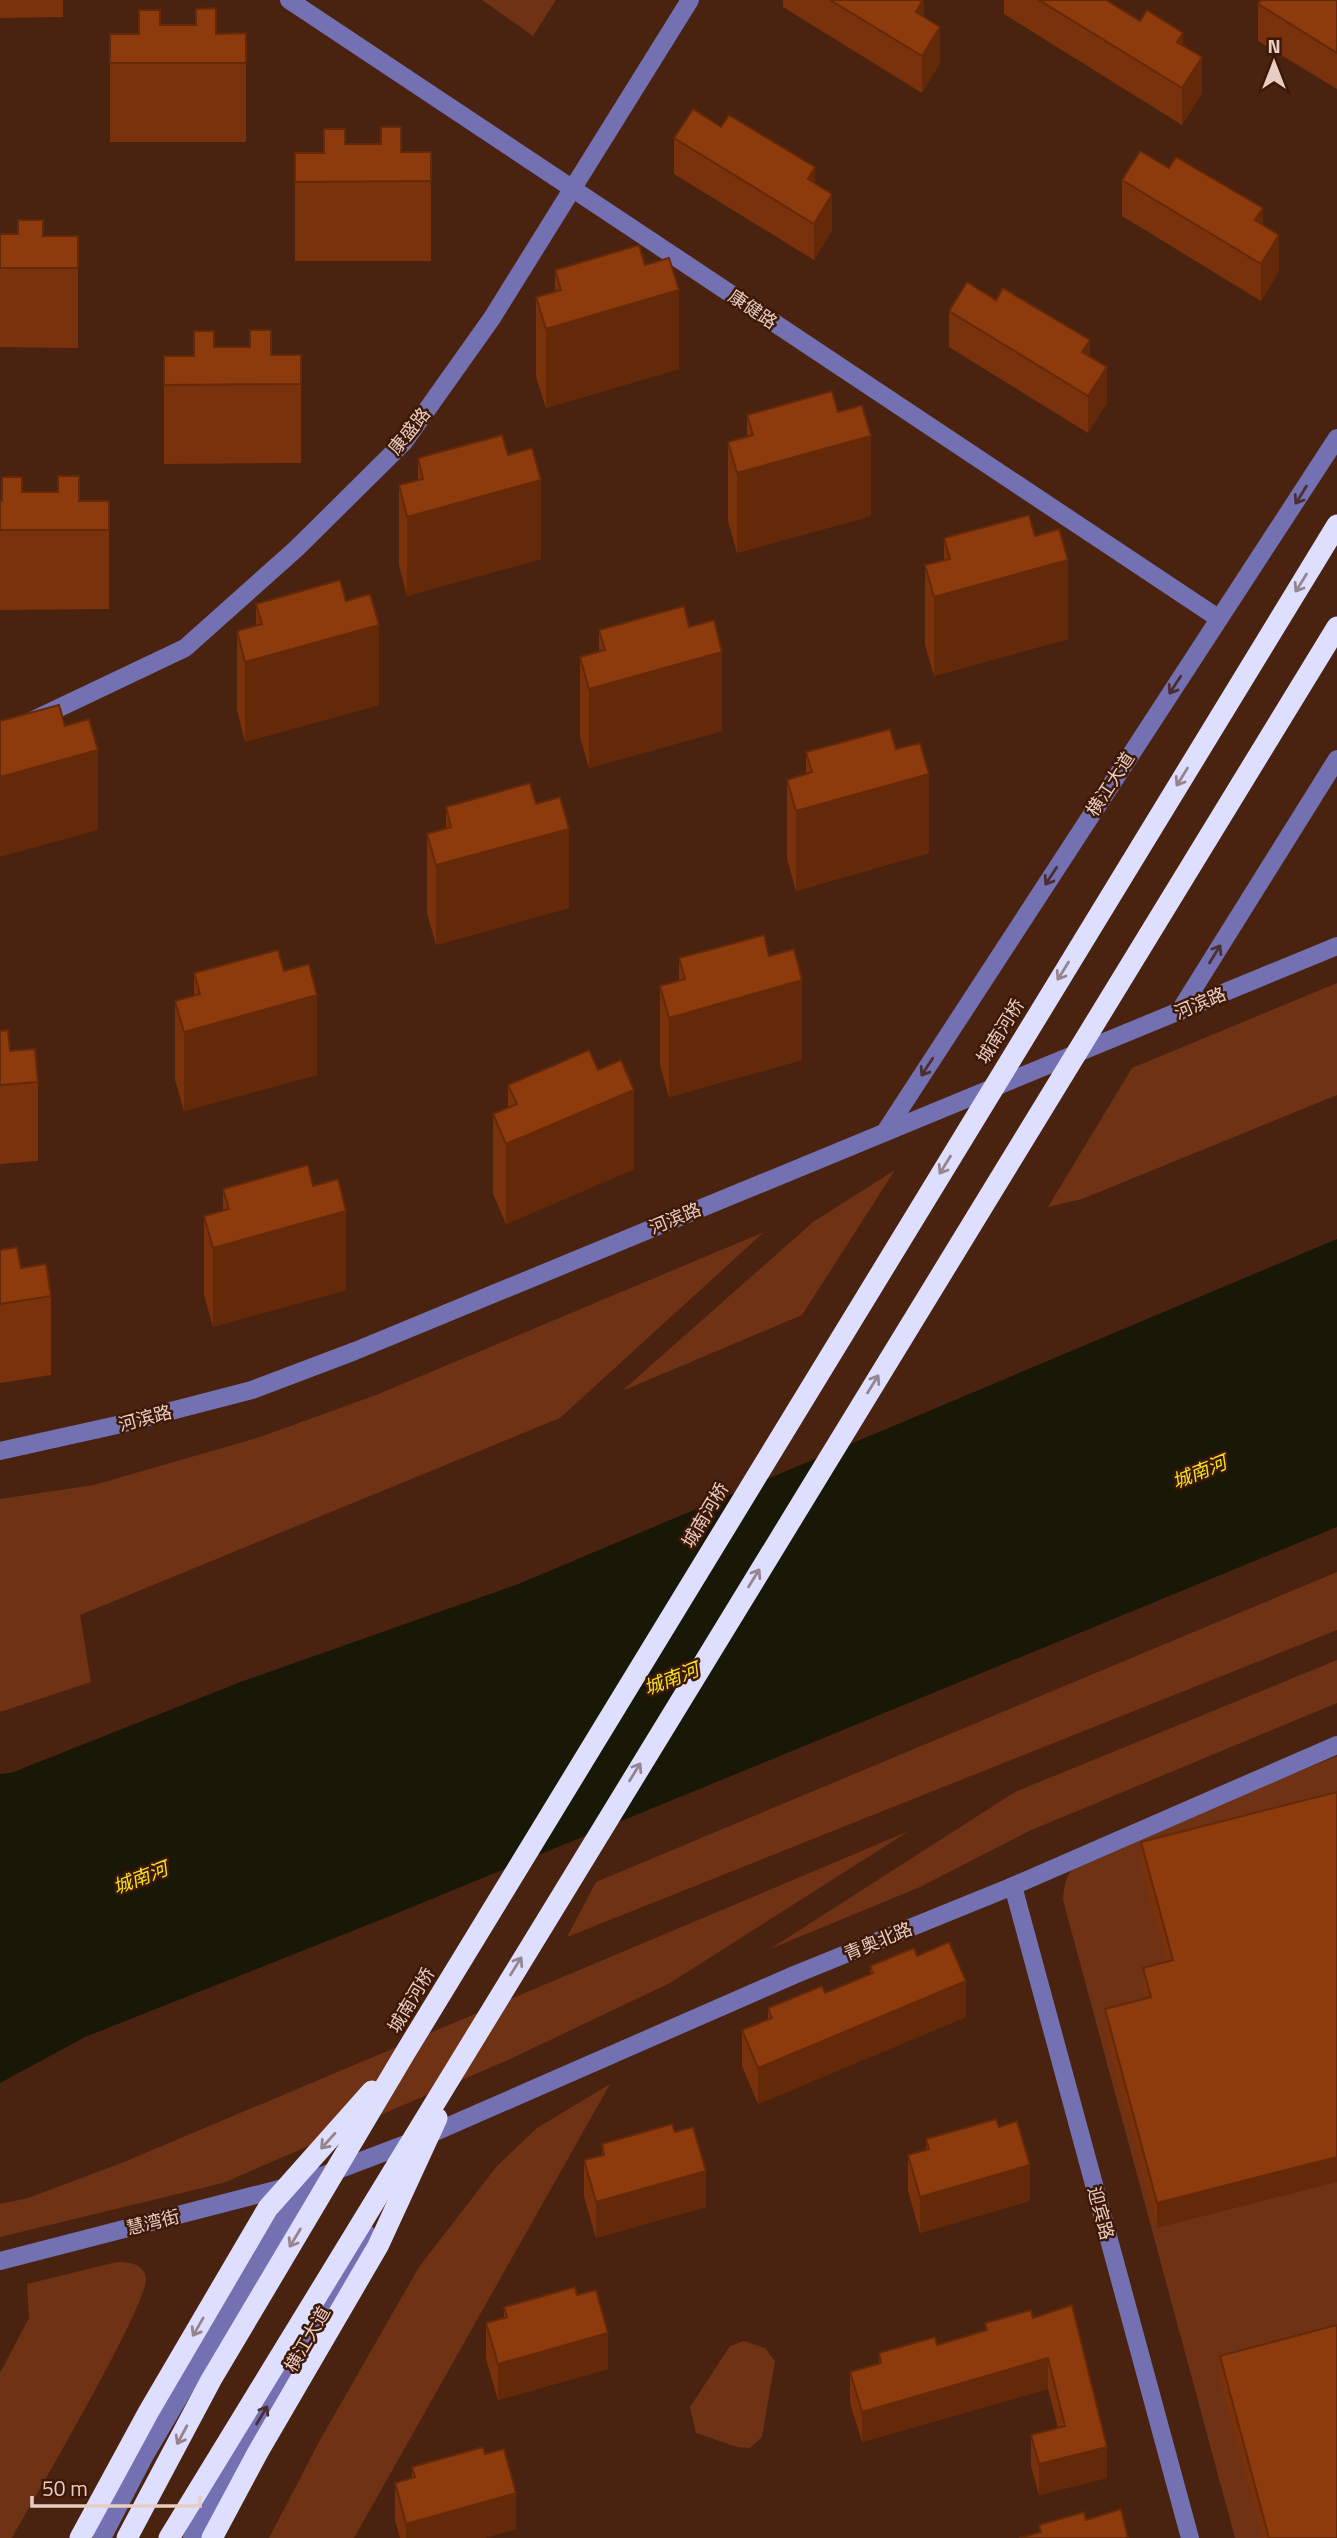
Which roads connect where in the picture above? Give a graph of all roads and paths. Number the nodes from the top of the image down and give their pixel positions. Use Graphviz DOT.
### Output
graph roads {
  1 [pos="289,0"];
  2 [pos="690,0"];
  3 [pos="574,189"];
  4 [pos="1337,438"];
  5 [pos="1337,525"];
  6 [pos="1217,618"];
  7 [pos="1337,627"];
  8 [pos="0,731"];
  9 [pos="1337,759"];
  10 [pos="1337,946"];
  11 [pos="1179,1012"];
  12 [pos="885,1132"];
  13 [pos="0,1451"];
  14 [pos="1337,1745"];
  15 [pos="1013,1886"];
  16 [pos="481,2024"];
  17 [pos="405,2053"];
  18 [pos="419,2138"];
  19 [pos="306,2182"];
  20 [pos="0,2261"];
  21 [pos="80,2538"];
  22 [pos="102,2538"];
  23 [pos="127,2538"];
  24 [pos="169,2538"];
  25 [pos="192,2538"];
  26 [pos="212,2538"];
  27 [pos="1190,2538"];
  1 -- 3 [label="street, 康健路"];
  2 -- 3 [label="street, 康盛路"];
  3 -- 6 [label="street, 康健路"];
  3 -- 8 [label="street, 康盛路"];
  4 -- 6 [label="street, 横江大道, one-way"];
  5 -- 17 [label="highway, 城南河桥, one-way, bridge"];
  6 -- 12 [label="street, 横江大道, one-way"];
  16 -- 7 [label="highway, one-way, bridge"];
  11 -- 9 [label="street, one-way"];
  10 -- 11 [label="street, 河滨路"];
  11 -- 12 [label="street, 河滨路"];
  12 -- 13 [label="street, 河滨路"];
  14 -- 15 [label="street, 青奥北路"];
  15 -- 18 [label="street, 青奥北路"];
  15 -- 27 [label="street, 迎宾路"];
  16 -- 24 [label="highway, bridge"];
  16 -- 26 [label="highway, bridge"];
  17 -- 21 [label="highway, one-way, bridge"];
  17 -- 23 [label="highway, 城南河桥, one-way, bridge"];
  18 -- 19 [label="street, 青奥北路"];
  25 -- 18 [label="street, 横江大道, one-way"];
  19 -- 20 [label="street, 慧湾街"];
  19 -- 22 [label="street"];
}
